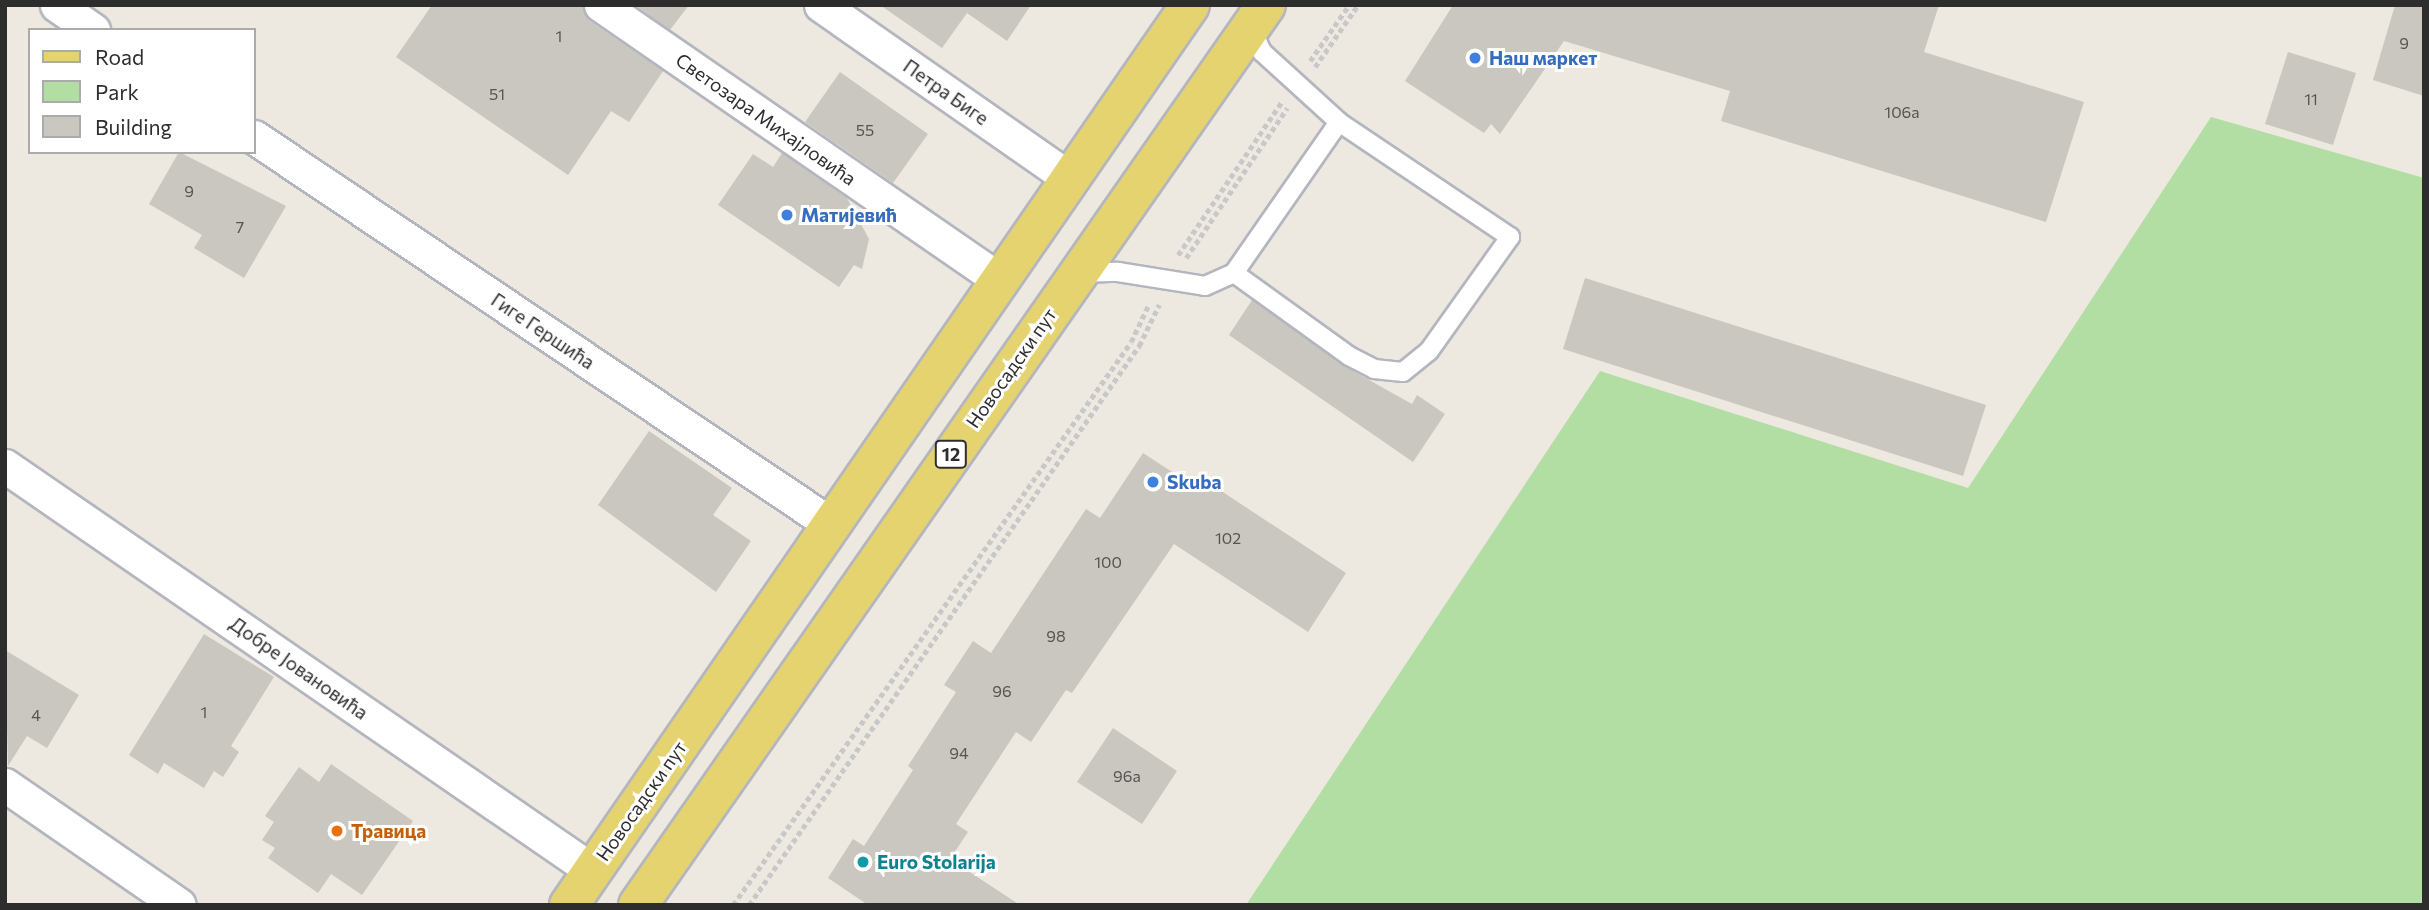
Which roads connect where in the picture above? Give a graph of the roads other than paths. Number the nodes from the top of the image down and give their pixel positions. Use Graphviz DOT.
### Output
graph roads {
  1 [pos="57,5"];
  2 [pos="601,5"];
  3 [pos="821,5"];
  4 [pos="1190,5"];
  5 [pos="1259,16"];
  6 [pos="90,28"];
  7 [pos="1339,122"];
  8 [pos="256,138"];
  9 [pos="1070,179"];
  10 [pos="1076,273"];
  11 [pos="1234,273"];
  12 [pos="1000,280"];
  13 [pos="5,466"];
  14 [pos="832,525"];
  15 [pos="5,785"];
  16 [pos="593,871"];
  17 [pos="179,905"];
  18 [pos="569,905"];
  19 [pos="638,905"];
  1 -- 6 [label="street"];
  2 -- 12 [label="street, Светозара Михајловића"];
  3 -- 9 [label="street, Петра Биге"];
  4 -- 9 [label="main road, Новосадски пут"];
  5 -- 7 [label="lane"];
  5 -- 10 [label="main road, Новосадски пут / 12"];
  7 -- 11 [label="lane"];
  7 -- 11 [label="lane"];
  8 -- 14 [label="street, Гиге Гершића"];
  9 -- 12 [label="main road, Новосадски пут"];
  10 -- 11 [label="lane"];
  10 -- 19 [label="main road, Новосадски пут / 12"];
  12 -- 14 [label="main road, Новосадски пут"];
  13 -- 16 [label="street, Добре Јовановића"];
  14 -- 16 [label="main road, Новосадски пут"];
  15 -- 17 [label="street"];
  16 -- 18 [label="main road, Новосадски пут"];
}
